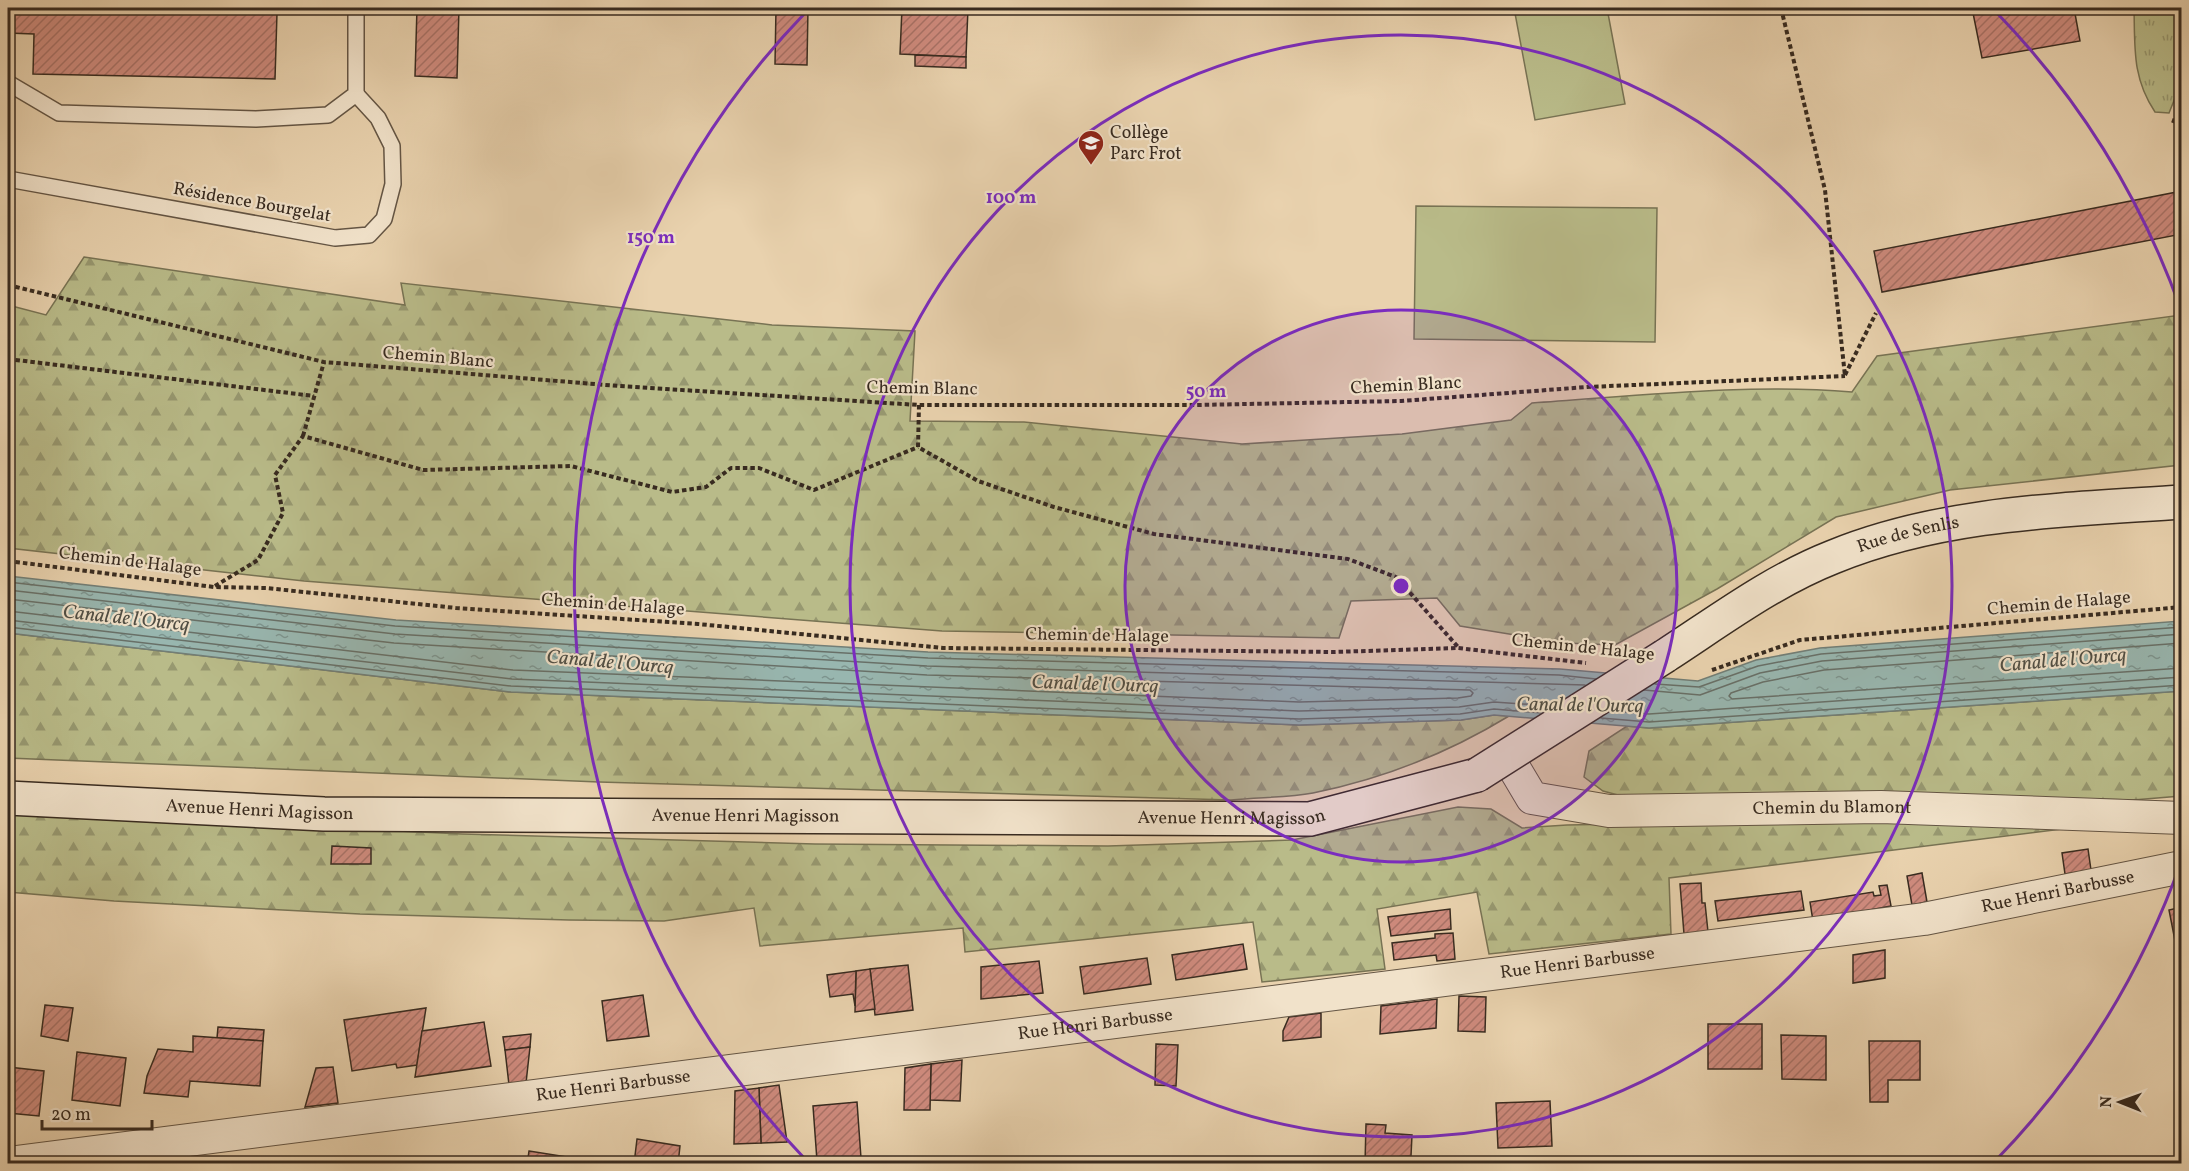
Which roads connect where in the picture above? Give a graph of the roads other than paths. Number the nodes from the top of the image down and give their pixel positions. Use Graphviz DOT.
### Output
graph roads {
  1 [pos="356,8"];
  2 [pos="8,82"];
  3 [pos="356,94"];
  4 [pos="8,179"];
  5 [pos="2181,502"];
  6 [pos="1507,756"];
  7 [pos="8,798"];
  8 [pos="2181,818"];
  9 [pos="2181,867"];
  10 [pos="142,1155"];
  11 [pos="8,1163"];
  1 -- 3 [label="lane"];
  2 -- 3 [label="lane"];
  3 -- 4 [label="lane, Résidence Bourgelat"];
  5 -- 6 [label="main road, Rue de Senlis, bridge"];
  6 -- 7 [label="main road, Avenue Henri Magisson, bridge"];
  6 -- 8 [label="street, Chemin du Blamont"];
  9 -- 10 [label="street, Rue Henri Barbusse"];
  10 -- 11 [label="street, Rue Henri Barbusse"];
}
